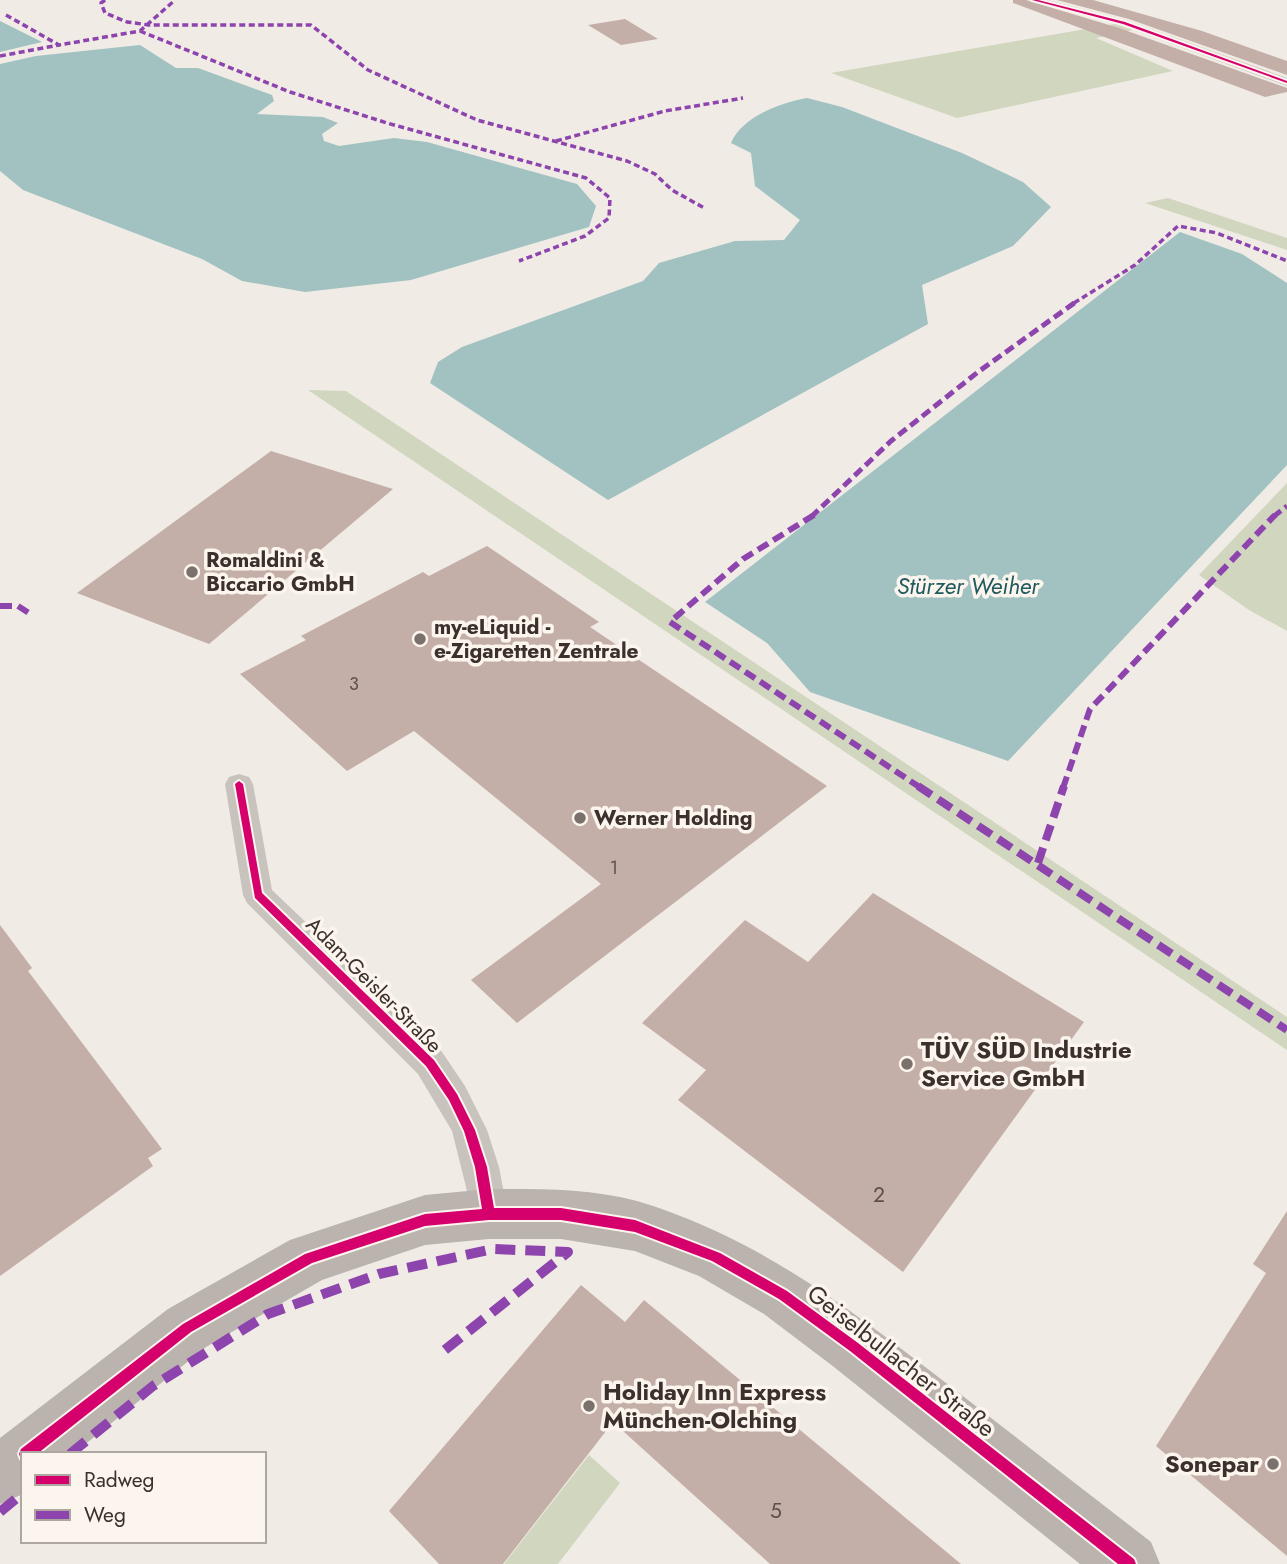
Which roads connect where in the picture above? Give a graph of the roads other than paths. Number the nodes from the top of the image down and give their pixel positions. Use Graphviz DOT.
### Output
graph roads {
  1 [pos="1034,0"];
  2 [pos="1287,82"];
  3 [pos="239,785"];
  4 [pos="489,1214"];
  5 [pos="28,1452"];
  6 [pos="21,1457"];
  7 [pos="0,1474"];
  8 [pos="1129,1564"];
  1 -- 2 [label="street"];
  3 -- 4 [label="street, Adam-Geisler-Straße"];
  4 -- 5 [label="street, Geiselbullacher Straße"];
  4 -- 8 [label="street, Geiselbullacher Straße"];
  6 -- 7 [label="street, Geiselbullacher Straße"];
}
